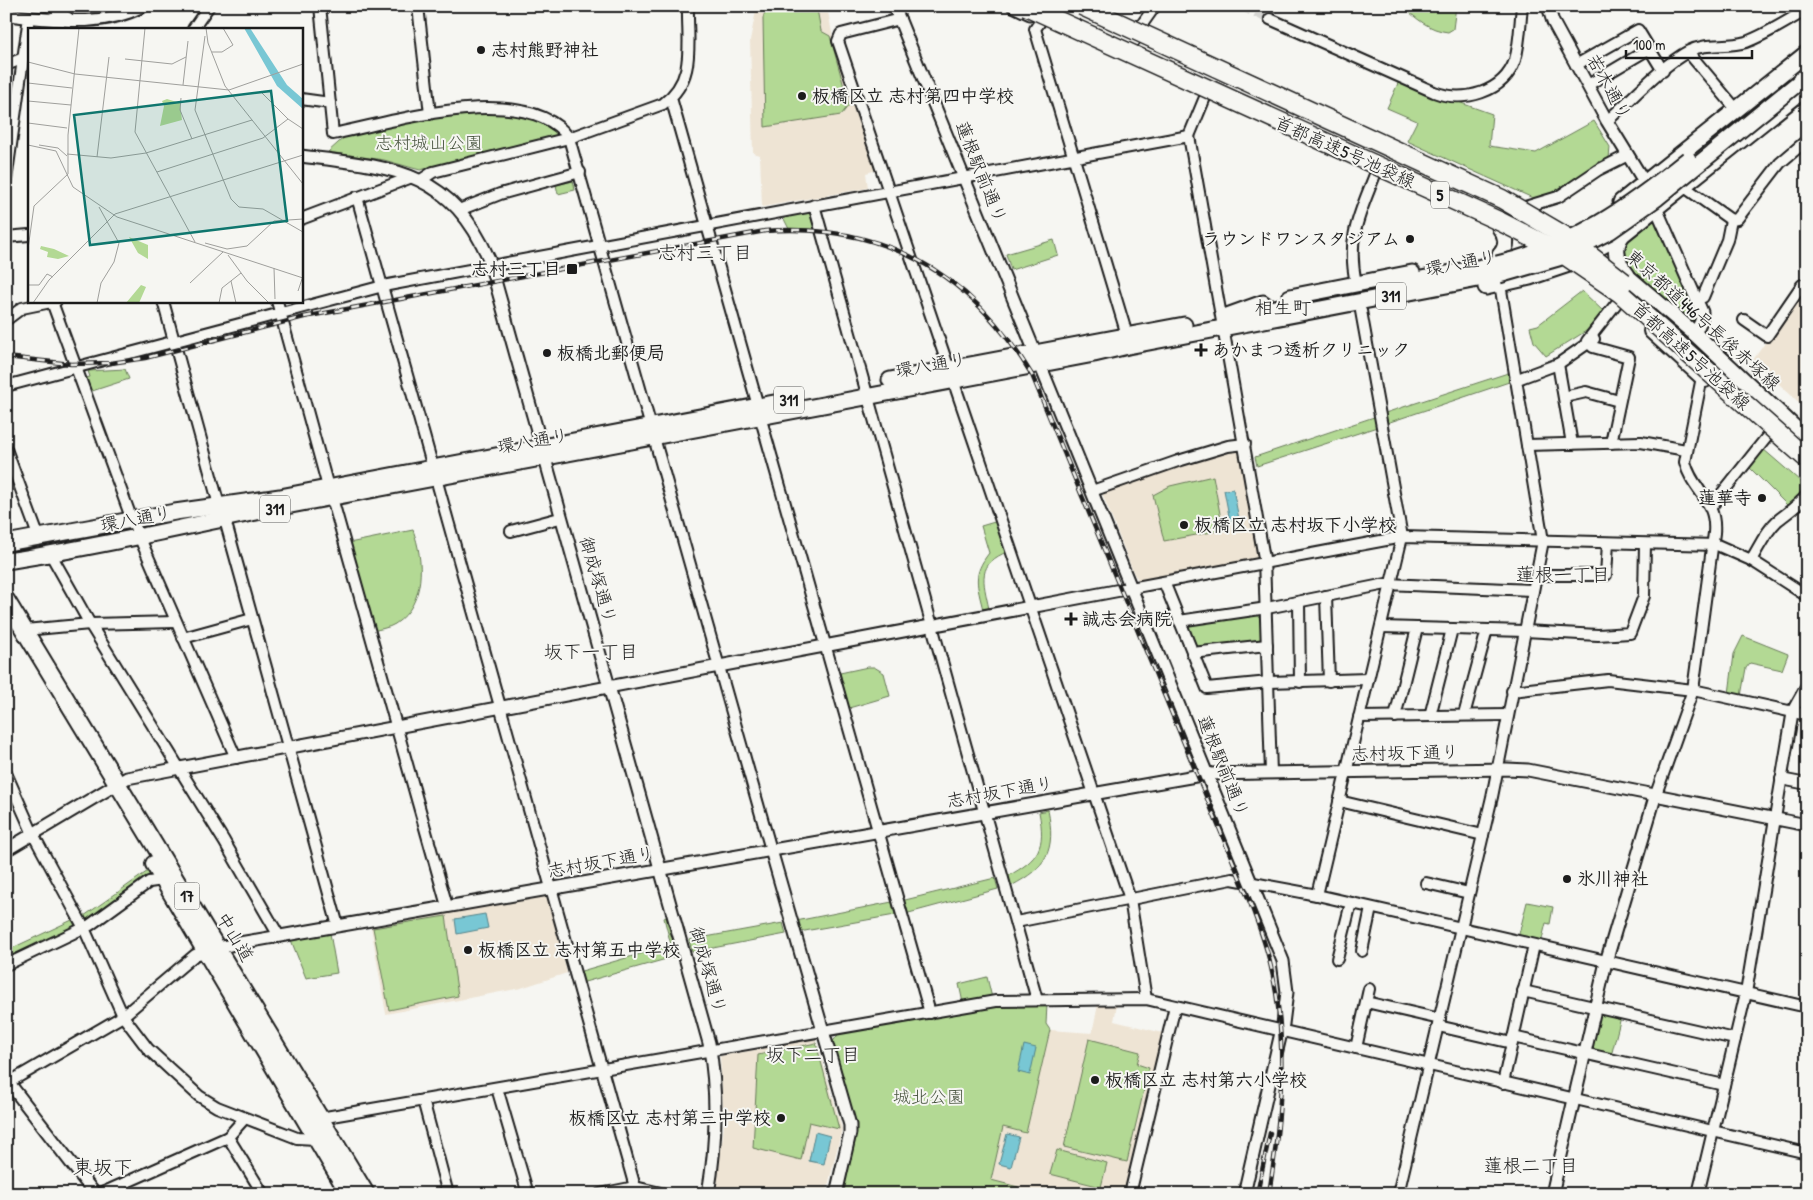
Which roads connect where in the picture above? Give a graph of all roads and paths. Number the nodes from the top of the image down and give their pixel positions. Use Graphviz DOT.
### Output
graph roads {
  1 [pos="50,6"];
  2 [pos="143,6"];
  3 [pos="209,6"];
  4 [pos="320,6"];
  5 [pos="418,6"];
  6 [pos="688,6"];
  7 [pos="894,6"];
  8 [pos="1013,6"];
  9 [pos="1026,6"];
  10 [pos="1051,6"];
  11 [pos="1061,6"];
  12 [pos="1084,6"];
  13 [pos="1155,6"];
  14 [pos="1522,6"];
  15 [pos="1548,6"];
  16 [pos="1807,10"];
  17 [pos="1043,13"];
  18 [pos="6,15"];
  19 [pos="29,17"];
  20 [pos="900,18"];
  21 [pos="1270,19"];
  22 [pos="78,25"];
  23 [pos="194,28"];
  24 [pos="1138,30"];
  25 [pos="1649,49"];
  26 [pos="1688,52"];
  27 [pos="1807,54"];
  28 [pos="24,58"];
  29 [pos="1807,62"];
  30 [pos="1576,65"];
  31 [pos="6,66"];
  32 [pos="1663,71"];
  33 [pos="1801,80"];
  34 [pos="1588,85"];
  35 [pos="1236,89"];
  36 [pos="1206,95"];
  37 [pos="671,98"];
  38 [pos="302,99"];
  39 [pos="330,103"];
  40 [pos="1736,109"];
  41 [pos="430,114"];
  42 [pos="1607,120"];
  43 [pos="1358,134"];
  44 [pos="1189,136"];
  45 [pos="569,138"];
  46 [pos="1807,140"];
  47 [pos="1628,155"];
  48 [pos="302,156"];
  49 [pos="1342,156"];
  50 [pos="1073,157"];
  51 [pos="1665,167"];
  52 [pos="580,172"];
  53 [pos="1376,172"];
  54 [pos="416,178"];
  55 [pos="965,178"];
  56 [pos="6,180"];
  57 [pos="1645,183"];
  58 [pos="1684,188"];
  59 [pos="890,192"];
  60 [pos="357,197"];
  61 [pos="814,205"];
  62 [pos="1525,207"];
  63 [pos="459,210"];
  64 [pos="1656,211"];
  65 [pos="302,219"];
  66 [pos="1731,220"];
  67 [pos="706,225"];
  68 [pos="1500,228"];
  69 [pos="1570,233"];
  70 [pos="28,235"];
  71 [pos="1622,236"];
  72 [pos="6,237"];
  73 [pos="600,244"];
  74 [pos="1536,246"];
  75 [pos="1595,251"];
  76 [pos="1500,255"];
  77 [pos="1569,264"];
  78 [pos="491,266"];
  79 [pos="1627,275"];
  80 [pos="1356,283"];
  81 [pos="1500,284"];
  82 [pos="383,286"];
  83 [pos="1807,288"];
  84 [pos="1703,297"];
  85 [pos="1619,300"];
  86 [pos="54,302"];
  87 [pos="162,302"];
  88 [pos="276,302"];
  89 [pos="1361,311"];
  90 [pos="280,314"];
  91 [pos="6,320"];
  92 [pos="1744,320"];
  93 [pos="1224,321"];
  94 [pos="1608,324"];
  95 [pos="1695,334"];
  96 [pos="1127,335"];
  97 [pos="173,342"];
  98 [pos="1589,344"];
  99 [pos="1038,358"];
  100 [pos="1558,364"];
  101 [pos="76,368"];
  102 [pos="951,375"];
  103 [pos="1702,377"];
  104 [pos="1515,380"];
  105 [pos="6,386"];
  106 [pos="866,390"];
  107 [pos="1564,397"];
  108 [pos="1619,401"];
  109 [pos="759,411"];
  110 [pos="653,432"];
  111 [pos="1770,433"];
  112 [pos="1807,439"];
  113 [pos="1610,443"];
  114 [pos="1245,444"];
  115 [pos="1572,444"];
  116 [pos="1526,445"];
  117 [pos="1807,446"];
  118 [pos="6,449"];
  119 [pos="1686,450"];
  120 [pos="543,452"];
  121 [pos="1807,459"];
  122 [pos="1807,468"];
  123 [pos="434,473"];
  124 [pos="1092,491"];
  125 [pos="330,492"];
  126 [pos="1807,495"];
  127 [pos="219,505"];
  128 [pos="1711,507"];
  129 [pos="556,519"];
  130 [pos="132,520"];
  131 [pos="225,520"];
  132 [pos="511,531"];
  133 [pos="139,537"];
  134 [pos="1402,537"];
  135 [pos="39,538"];
  136 [pos="1543,541"];
  137 [pos="6,543"];
  138 [pos="1608,543"];
  139 [pos="1645,544"];
  140 [pos="1712,545"];
  141 [pos="50,553"];
  142 [pos="1751,560"];
  143 [pos="6,561"];
  144 [pos="1265,563"];
  145 [pos="1536,575"];
  146 [pos="1164,582"];
  147 [pos="1391,586"];
  148 [pos="1131,588"];
  149 [pos="1533,590"];
  150 [pos="1326,596"];
  151 [pos="1807,596"];
  152 [pos="6,600"];
  153 [pos="1299,602"];
  154 [pos="1031,607"];
  155 [pos="1267,608"];
  156 [pos="252,619"];
  157 [pos="6,620"];
  158 [pos="1179,621"];
  159 [pos="176,622"];
  160 [pos="90,624"];
  161 [pos="932,626"];
  162 [pos="1381,627"];
  163 [pos="1417,628"];
  164 [pos="1452,629"];
  165 [pos="25,630"];
  166 [pos="1487,630"];
  167 [pos="1525,631"];
  168 [pos="183,638"];
  169 [pos="1268,645"];
  170 [pos="826,646"];
  171 [pos="1192,653"];
  172 [pos="719,666"];
  173 [pos="1368,680"];
  174 [pos="1329,681"];
  175 [pos="1268,682"];
  176 [pos="1300,682"];
  177 [pos="1807,685"];
  178 [pos="610,687"];
  179 [pos="1693,690"];
  180 [pos="1512,691"];
  181 [pos="500,708"];
  182 [pos="1794,710"];
  183 [pos="1464,715"];
  184 [pos="1508,715"];
  185 [pos="1807,715"];
  186 [pos="1430,716"];
  187 [pos="1359,717"];
  188 [pos="1395,717"];
  189 [pos="397,727"];
  190 [pos="288,748"];
  191 [pos="236,758"];
  192 [pos="178,769"];
  193 [pos="1498,769"];
  194 [pos="1347,772"];
  195 [pos="6,773"];
  196 [pos="1271,773"];
  197 [pos="1207,774"];
  198 [pos="1781,779"];
  199 [pos="1807,784"];
  200 [pos="113,786"];
  201 [pos="1095,794"];
  202 [pos="1656,794"];
  203 [pos="1339,801"];
  204 [pos="985,812"];
  205 [pos="1775,818"];
  206 [pos="1807,825"];
  207 [pos="878,831"];
  208 [pos="33,834"];
  209 [pos="1483,835"];
  210 [pos="6,850"];
  211 [pos="771,850"];
  212 [pos="662,869"];
  213 [pos="163,880"];
  214 [pos="1251,881"];
  215 [pos="1426,882"];
  216 [pos="550,889"];
  217 [pos="1469,893"];
  218 [pos="1317,895"];
  219 [pos="1130,899"];
  220 [pos="1351,903"];
  221 [pos="447,906"];
  222 [pos="1371,908"];
  223 [pos="1016,922"];
  224 [pos="338,926"];
  225 [pos="84,928"];
  226 [pos="1461,928"];
  227 [pos="279,936"];
  228 [pos="1534,945"];
  229 [pos="211,950"];
  230 [pos="1362,950"];
  231 [pos="1337,959"];
  232 [pos="1606,962"];
  233 [pos="6,965"];
  234 [pos="1369,989"];
  235 [pos="1523,991"];
  236 [pos="1746,993"];
  237 [pos="1146,999"];
  238 [pos="1037,1000"];
  239 [pos="1366,1002"];
  240 [pos="1175,1006"];
  241 [pos="1595,1007"];
  242 [pos="1807,1007"];
  243 [pos="930,1012"];
  244 [pos="122,1016"];
  245 [pos="1439,1022"];
  246 [pos="1282,1031"];
  247 [pos="823,1032"];
  248 [pos="1735,1039"];
  249 [pos="1513,1040"];
  250 [pos="1356,1048"];
  251 [pos="711,1051"];
  252 [pos="1585,1052"];
  253 [pos="1429,1066"];
  254 [pos="602,1070"];
  255 [pos="7,1082"];
  256 [pos="1502,1083"];
  257 [pos="1724,1085"];
  258 [pos="497,1088"];
  259 [pos="1574,1099"];
  260 [pos="423,1100"];
  261 [pos="320,1118"];
  262 [pos="244,1119"];
  263 [pos="1713,1131"];
  264 [pos="228,1137"];
  265 [pos="316,1140"];
  266 [pos="1807,1153"];
  267 [pos="635,1187"];
  268 [pos="95,1194"];
  269 [pos="100,1194"];
  270 [pos="263,1194"];
  271 [pos="348,1194"];
  272 [pos="366,1194"];
  273 [pos="448,1194"];
  274 [pos="528,1194"];
  275 [pos="600,1194"];
  276 [pos="665,1194"];
  277 [pos="708,1194"];
  278 [pos="836,1194"];
  279 [pos="1130,1194"];
  280 [pos="1244,1194"];
  281 [pos="1398,1194"];
  282 [pos="1552,1194"];
  283 [pos="1698,1194"];
  1 -- 22 [label="street"];
  2 -- 22 [label="street"];
  3 -- 23 [label="street"];
  4 -- 39 [label="street"];
  5 -- 41 [label="street"];
  6 -- 37 [label="street"];
  7 -- 20 [label="street, 蓮根駅前通り"];
  8 -- 17 [label="street"];
  9 -- 121 [label="highway, 首都高速5号池袋線 / 5, bridge"];
  10 -- 17 [label="street"];
  11 -- 35 [label="highway"];
  12 -- 24 [label="street"];
  12 -- 117 [label="highway, 首都高速5号池袋線 / 5, bridge"];
  13 -- 24 [label="street"];
  14 -- 21 [label="street"];
  15 -- 30 [label="street, 若木通り"];
  16 -- 26 [label="street"];
  17 -- 35 [label="highway"];
  17 -- 36 [label="street"];
  17 -- 50 [label="street"];
  18 -- 19 [label="street"];
  19 -- 22 [label="street"];
  19 -- 28 [label="street"];
  20 -- 55 [label="street, 蓮根駅前通り"];
  20 -- 59 [label="street"];
  24 -- 43 [label="street"];
  25 -- 30 [label="street"];
  25 -- 32 [label="street"];
  25 -- 34 [label="street"];
  26 -- 32 [label="street"];
  26 -- 40 [label="street"];
  27 -- 33 [label="main road"];
  28 -- 31 [label="street"];
  28 -- 56 [label="street"];
  29 -- 33 [label="main road, 環八通り / 311"];
  30 -- 34 [label="street, 若木通り"];
  32 -- 42 [label="street"];
  33 -- 40 [label="main road"];
  33 -- 58 [label="main road"];
  33 -- 93 [label="main road, 環八通り / 311, bridge"];
  33 -- 93 [label="main road, 環八通り / 311, bridge"];
  34 -- 42 [label="street, 若木通り"];
  35 -- 43 [label="highway"];
  35 -- 49 [label="highway"];
  36 -- 44 [label="street"];
  36 -- 49 [label="street"];
  37 -- 45 [label="street"];
  37 -- 67 [label="street"];
  38 -- 39 [label="street"];
  39 -- 41 [label="street"];
  40 -- 51 [label="main road"];
  41 -- 45 [label="street"];
  42 -- 47 [label="street, 若木通り"];
  43 -- 62 [label="street"];
  44 -- 50 [label="street"];
  44 -- 93 [label="street"];
  45 -- 52 [label="street"];
  45 -- 54 [label="street"];
  46 -- 66 [label="street"];
  47 -- 57 [label="street, 若木通り"];
  47 -- 62 [label="street"];
  48 -- 54 [label="street, 御成塚通り"];
  49 -- 53 [label="street"];
  50 -- 55 [label="street"];
  50 -- 96 [label="street"];
  51 -- 57 [label="main road"];
  51 -- 58 [label="street"];
  52 -- 63 [label="street"];
  52 -- 73 [label="street"];
  53 -- 68 [label="street"];
  53 -- 80 [label="street"];
  54 -- 60 [label="street"];
  54 -- 63 [label="street, 御成塚通り"];
  55 -- 59 [label="street"];
  55 -- 99 [label="street, 蓮根駅前通り"];
  57 -- 64 [label="street, 若木通り"];
  57 -- 69 [label="main road"];
  58 -- 64 [label="main road"];
  58 -- 66 [label="street"];
  59 -- 61 [label="street"];
  59 -- 102 [label="street"];
  60 -- 65 [label="street"];
  60 -- 82 [label="street"];
  61 -- 67 [label="street"];
  61 -- 106 [label="street"];
  62 -- 69 [label="street"];
  63 -- 78 [label="street, 御成塚通り"];
  64 -- 71 [label="main road"];
  64 -- 95 [label="street, 若木通り"];
  66 -- 84 [label="street"];
  67 -- 73 [label="street"];
  67 -- 109 [label="street"];
  68 -- 74 [label="street"];
  68 -- 76 [label="main road"];
  69 -- 74 [label="main road"];
  69 -- 75 [label="main road, 東京都道446号長後赤塚線"];
  70 -- 72 [label="street"];
  71 -- 75 [label="main road"];
  71 -- 79 [label="main road"];
  73 -- 78 [label="street"];
  73 -- 110 [label="street"];
  74 -- 76 [label="main road"];
  74 -- 77 [label="main road"];
  75 -- 77 [label="main road"];
  75 -- 79 [label="main road, 東京都道446号長後赤塚線"];
  76 -- 80 [label="main road"];
  77 -- 81 [label="main road"];
  77 -- 85 [label="main road"];
  78 -- 82 [label="street"];
  78 -- 120 [label="street, 御成塚通り"];
  79 -- 95 [label="main road, 東京都道446号長後赤塚線"];
  80 -- 93 [label="main road"];
  81 -- 89 [label="main road"];
  81 -- 104 [label="street"];
  82 -- 90 [label="street"];
  82 -- 123 [label="street"];
  83 -- 92 [label="street"];
  85 -- 98 [label="street"];
  85 -- 103 [label="main road"];
  86 -- 91 [label="street"];
  86 -- 101 [label="street"];
  87 -- 97 [label="street"];
  88 -- 90 [label="street"];
  89 -- 93 [label="main road"];
  89 -- 134 [label="street"];
  90 -- 97 [label="street"];
  90 -- 125 [label="street"];
  93 -- 96 [label="main road, 環八通り / 311"];
  93 -- 99 [label="main road, 環八通り / 311"];
  93 -- 114 [label="street"];
  94 -- 98 [label="street"];
  95 -- 112 [label="main road, 東京都道446号長後赤塚線"];
  96 -- 99 [label="main road, 環八通り / 311"];
  97 -- 101 [label="street"];
  97 -- 127 [label="street"];
  98 -- 100 [label="street"];
  98 -- 108 [label="street"];
  99 -- 102 [label="main road, 環八通り / 311"];
  99 -- 124 [label="street, 蓮根駅前通り"];
  100 -- 104 [label="street"];
  100 -- 107 [label="street"];
  101 -- 105 [label="street"];
  101 -- 130 [label="street"];
  102 -- 106 [label="main road, 環八通り / 311"];
  102 -- 154 [label="street"];
  103 -- 111 [label="main road"];
  103 -- 119 [label="street"];
  104 -- 116 [label="street"];
  106 -- 109 [label="main road, 環八通り / 311"];
  106 -- 161 [label="street"];
  107 -- 108 [label="street"];
  107 -- 115 [label="street"];
  108 -- 113 [label="street"];
  109 -- 110 [label="main road, 環八通り / 311"];
  109 -- 170 [label="street"];
  110 -- 120 [label="main road, 環八通り / 311"];
  110 -- 172 [label="street"];
  111 -- 122 [label="main road"];
  111 -- 128 [label="street"];
  113 -- 115 [label="street"];
  113 -- 119 [label="street"];
  114 -- 124 [label="street"];
  114 -- 144 [label="street"];
  115 -- 116 [label="street"];
  116 -- 136 [label="street"];
  118 -- 135 [label="street"];
  119 -- 128 [label="street"];
  120 -- 123 [label="main road, 環八通り / 311"];
  120 -- 178 [label="street, 御成塚通り"];
  123 -- 125 [label="main road, 環八通り / 311"];
  123 -- 181 [label="street"];
  124 -- 148 [label="street, 蓮根駅前通り"];
  125 -- 127 [label="main road, 環八通り / 311"];
  125 -- 131 [label="main road, 環八通り / 311"];
  125 -- 189 [label="street"];
  126 -- 142 [label="street"];
  127 -- 130 [label="main road, 環八通り / 311"];
  128 -- 140 [label="street"];
  129 -- 132 [label="street"];
  130 -- 133 [label="street"];
  130 -- 135 [label="main road, 環八通り / 311"];
  131 -- 133 [label="main road, 環八通り / 311"];
  131 -- 156 [label="street"];
  133 -- 141 [label="main road, 環八通り / 311"];
  133 -- 159 [label="street"];
  134 -- 136 [label="street"];
  134 -- 144 [label="street"];
  134 -- 147 [label="street"];
  135 -- 137 [label="main road, 環八通り / 311"];
  136 -- 138 [label="street"];
  136 -- 145 [label="street"];
  138 -- 139 [label="street"];
  138 -- 145 [label="street"];
  139 -- 140 [label="street"];
  139 -- 167 [label="street"];
  140 -- 142 [label="street"];
  140 -- 179 [label="street"];
  141 -- 143 [label="main road, 環八通り / 311"];
  141 -- 160 [label="street"];
  142 -- 151 [label="street"];
  144 -- 146 [label="street"];
  144 -- 155 [label="street"];
  145 -- 149 [label="street"];
  146 -- 148 [label="street"];
  146 -- 158 [label="street"];
  147 -- 149 [label="street"];
  147 -- 150 [label="street"];
  147 -- 162 [label="street"];
  148 -- 154 [label="street"];
  148 -- 197 [label="street, 蓮根駅前通り"];
  149 -- 167 [label="street"];
  150 -- 153 [label="street"];
  150 -- 174 [label="street"];
  152 -- 165 [label="highway, 中山道 / 17"];
  153 -- 155 [label="street"];
  153 -- 176 [label="street"];
  154 -- 161 [label="street"];
  154 -- 201 [label="street"];
  155 -- 158 [label="street"];
  155 -- 169 [label="street"];
  156 -- 168 [label="street"];
  156 -- 190 [label="street"];
  157 -- 200 [label="highway, 中山道 / 17"];
  158 -- 171 [label="street"];
  159 -- 160 [label="street"];
  159 -- 168 [label="street"];
  160 -- 165 [label="street"];
  160 -- 192 [label="street"];
  161 -- 170 [label="street"];
  161 -- 204 [label="street"];
  162 -- 163 [label="street"];
  162 -- 173 [label="street"];
  163 -- 164 [label="street"];
  163 -- 188 [label="street"];
  164 -- 166 [label="street"];
  164 -- 186 [label="street"];
  165 -- 200 [label="highway, 中山道 / 17"];
  166 -- 167 [label="street"];
  166 -- 183 [label="street"];
  167 -- 180 [label="street"];
  168 -- 191 [label="street"];
  169 -- 171 [label="street"];
  169 -- 175 [label="street"];
  170 -- 172 [label="street"];
  170 -- 207 [label="street"];
  171 -- 175 [label="street"];
  172 -- 178 [label="street"];
  172 -- 211 [label="street"];
  173 -- 174 [label="street"];
  173 -- 187 [label="street"];
  174 -- 176 [label="street"];
  175 -- 176 [label="street"];
  175 -- 196 [label="street"];
  177 -- 182 [label="street"];
  178 -- 181 [label="street"];
  178 -- 212 [label="street, 御成塚通り"];
  179 -- 180 [label="street"];
  179 -- 182 [label="street"];
  179 -- 202 [label="street"];
  180 -- 184 [label="street"];
  181 -- 189 [label="street"];
  181 -- 216 [label="street"];
  182 -- 185 [label="street"];
  182 -- 198 [label="street"];
  183 -- 184 [label="street"];
  183 -- 186 [label="street"];
  184 -- 193 [label="street"];
  186 -- 188 [label="street"];
  187 -- 188 [label="street"];
  187 -- 194 [label="street"];
  189 -- 190 [label="street"];
  189 -- 221 [label="street"];
  190 -- 191 [label="street"];
  190 -- 224 [label="street"];
  191 -- 192 [label="street"];
  192 -- 200 [label="street"];
  192 -- 227 [label="street"];
  193 -- 194 [label="street, 志村坂下通り"];
  193 -- 202 [label="street, 志村坂下通り"];
  193 -- 209 [label="street"];
  194 -- 196 [label="street, 志村坂下通り"];
  194 -- 203 [label="street"];
  195 -- 208 [label="street"];
  196 -- 197 [label="street, 志村坂下通り"];
  197 -- 201 [label="street, 志村坂下通り"];
  197 -- 214 [label="street, 蓮根駅前通り"];
  198 -- 199 [label="street"];
  198 -- 205 [label="street"];
  200 -- 208 [label="street"];
  200 -- 213 [label="highway, 中山道 / 17"];
  200 -- 229 [label="highway, 中山道 / 17"];
  201 -- 204 [label="street, 志村坂下通り"];
  201 -- 219 [label="street"];
  202 -- 205 [label="street, 志村坂下通り"];
  202 -- 232 [label="street"];
  203 -- 209 [label="street"];
  203 -- 218 [label="street"];
  204 -- 207 [label="street, 志村坂下通り"];
  204 -- 223 [label="street"];
  205 -- 206 [label="street, 志村坂下通り"];
  205 -- 236 [label="street"];
  207 -- 211 [label="street, 志村坂下通り"];
  207 -- 243 [label="street"];
  208 -- 210 [label="street"];
  208 -- 225 [label="street"];
  209 -- 217 [label="street"];
  211 -- 212 [label="street, 志村坂下通り"];
  211 -- 247 [label="street"];
  212 -- 216 [label="street, 志村坂下通り"];
  212 -- 251 [label="street, 御成塚通り"];
  213 -- 225 [label="street"];
  213 -- 229 [label="highway, 中山道 / 17"];
  214 -- 218 [label="street"];
  214 -- 219 [label="street"];
  214 -- 246 [label="street, 蓮根駅前通り"];
  215 -- 217 [label="street"];
  216 -- 221 [label="street, 志村坂下通り"];
  216 -- 254 [label="street"];
  217 -- 226 [label="street"];
  218 -- 220 [label="street"];
  219 -- 223 [label="street"];
  219 -- 237 [label="street"];
  220 -- 222 [label="street"];
  220 -- 231 [label="street"];
  221 -- 224 [label="street, 志村坂下通り"];
  222 -- 226 [label="street"];
  222 -- 230 [label="street"];
  223 -- 238 [label="street"];
  224 -- 227 [label="street, 志村坂下通り"];
  225 -- 233 [label="street"];
  225 -- 244 [label="street"];
  226 -- 228 [label="street"];
  226 -- 245 [label="street"];
  227 -- 229 [label="street, 志村坂下通り"];
  228 -- 232 [label="street"];
  228 -- 235 [label="street"];
  229 -- 244 [label="street"];
  229 -- 261 [label="highway, 中山道 / 17"];
  229 -- 265 [label="highway, 中山道 / 17"];
  232 -- 236 [label="street"];
  232 -- 241 [label="street"];
  234 -- 239 [label="street"];
  235 -- 241 [label="street"];
  235 -- 249 [label="street"];
  236 -- 242 [label="street"];
  236 -- 248 [label="street"];
  237 -- 238 [label="street"];
  237 -- 240 [label="street"];
  238 -- 243 [label="street"];
  239 -- 245 [label="street"];
  239 -- 250 [label="street"];
  240 -- 246 [label="street"];
  240 -- 279 [label="street"];
  241 -- 248 [label="street"];
  241 -- 252 [label="street"];
  243 -- 247 [label="street"];
  244 -- 255 [label="street"];
  244 -- 262 [label="street"];
  245 -- 249 [label="street"];
  245 -- 253 [label="street"];
  246 -- 250 [label="street"];
  246 -- 280 [label="street, 蓮根駅前通り"];
  247 -- 251 [label="street"];
  247 -- 278 [label="street"];
  248 -- 257 [label="street"];
  249 -- 252 [label="street"];
  249 -- 256 [label="street"];
  250 -- 253 [label="street"];
  251 -- 254 [label="street"];
  251 -- 277 [label="street, 御成塚通り"];
  252 -- 257 [label="street"];
  252 -- 259 [label="street"];
  253 -- 256 [label="street"];
  253 -- 281 [label="street"];
  254 -- 258 [label="street"];
  254 -- 267 [label="street"];
  255 -- 268 [label="street"];
  256 -- 259 [label="street"];
  257 -- 263 [label="street"];
  258 -- 260 [label="street"];
  258 -- 274 [label="street"];
  259 -- 263 [label="street"];
  259 -- 282 [label="street"];
  260 -- 261 [label="street"];
  260 -- 273 [label="street"];
  261 -- 272 [label="highway, 中山道 / 17"];
  262 -- 264 [label="street"];
  262 -- 265 [label="street"];
  263 -- 266 [label="street"];
  263 -- 283 [label="street"];
  264 -- 269 [label="street"];
  264 -- 270 [label="street"];
  265 -- 271 [label="highway, 中山道 / 17"];
  267 -- 275 [label="street"];
  267 -- 276 [label="street"];
}
